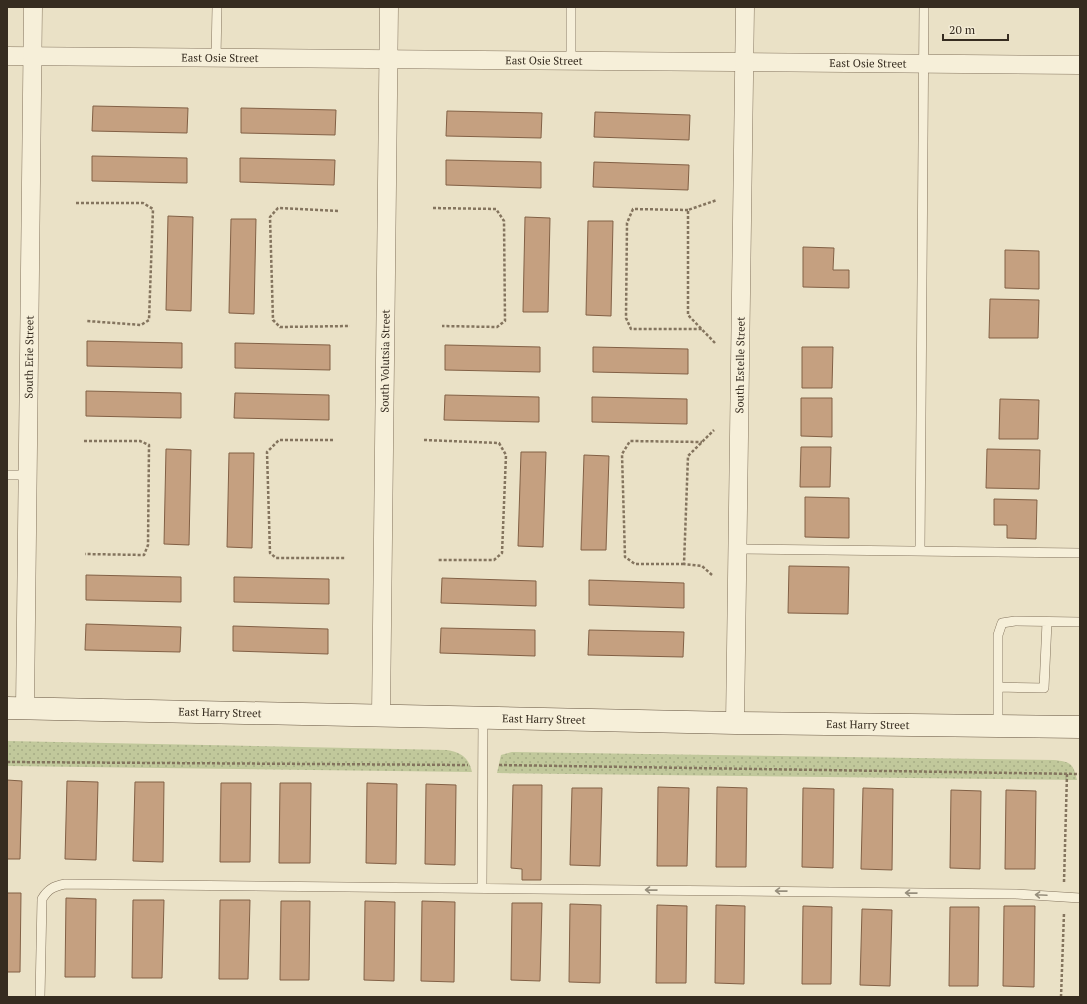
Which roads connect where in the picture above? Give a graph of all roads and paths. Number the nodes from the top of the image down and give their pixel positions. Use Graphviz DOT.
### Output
graph roads {
  1 [pos="33,7"];
  2 [pos="216,7"];
  3 [pos="389,7"];
  4 [pos="571,7"];
  5 [pos="745,7"];
  6 [pos="924,7"];
  7 [pos="7,56"];
  8 [pos="33,56"];
  9 [pos="216,58"];
  10 [pos="388,60"];
  11 [pos="571,61"];
  12 [pos="744,63"];
  13 [pos="924,64"];
  14 [pos="1080,65"];
  15 [pos="717,200"];
  16 [pos="76,203"];
  17 [pos="433,208"];
  18 [pos="688,210"];
  19 [pos="338,211"];
  20 [pos="87,321"];
  21 [pos="350,326"];
  22 [pos="442,326"];
  23 [pos="702,329"];
  24 [pos="715,343"];
  25 [pos="714,430"];
  26 [pos="333,440"];
  27 [pos="424,440"];
  28 [pos="84,441"];
  29 [pos="702,442"];
  30 [pos="7,475"];
  31 [pos="28,475"];
  32 [pos="738,549"];
  33 [pos="920,551"];
  34 [pos="1080,553"];
  35 [pos="84,554"];
  36 [pos="345,558"];
  37 [pos="438,560"];
  38 [pos="684,564"];
  39 [pos="712,575"];
  40 [pos="1046,622"];
  41 [pos="1080,622"];
  42 [pos="999,687"];
  43 [pos="16,708"];
  44 [pos="381,715"];
  45 [pos="483,718"];
  46 [pos="735,723"];
  47 [pos="998,726"];
  48 [pos="1080,727"];
  49 [pos="7,762"];
  50 [pos="483,765"];
  51 [pos="1080,774"];
  52 [pos="482,888"];
  53 [pos="1080,898"];
  54 [pos="40,997"];
  1 -- 8 [label="street, South Erie Street"];
  2 -- 9 [label="lane"];
  3 -- 10 [label="street, South Volutsia Street"];
  4 -- 11 [label="lane"];
  5 -- 12 [label="street, South Estelle Street"];
  6 -- 13 [label="lane"];
  7 -- 8 [label="street, East Osie Street"];
  8 -- 9 [label="street, East Osie Street"];
  8 -- 31 [label="street, South Erie Street"];
  9 -- 10 [label="street, East Osie Street"];
  10 -- 11 [label="street, East Osie Street"];
  10 -- 44 [label="street, South Volutsia Street"];
  11 -- 12 [label="street, East Osie Street"];
  12 -- 13 [label="street, East Osie Street"];
  12 -- 32 [label="street, South Estelle Street"];
  13 -- 14 [label="street, East Osie Street"];
  13 -- 33 [label="lane"];
  15 -- 18 [label="path"];
  16 -- 20 [label="path"];
  17 -- 22 [label="path"];
  18 -- 23 [label="path"];
  18 -- 23 [label="path"];
  19 -- 21 [label="path"];
  23 -- 24 [label="path"];
  25 -- 29 [label="path"];
  26 -- 36 [label="path"];
  27 -- 37 [label="path"];
  28 -- 35 [label="path"];
  29 -- 38 [label="path"];
  29 -- 38 [label="path"];
  30 -- 31 [label="lane"];
  31 -- 43 [label="street, South Erie Street"];
  32 -- 33 [label="lane"];
  32 -- 46 [label="street, South Estelle Street"];
  33 -- 34 [label="lane"];
  38 -- 39 [label="path"];
  40 -- 41 [label="lane"];
  40 -- 42 [label="lane"];
  40 -- 42 [label="lane"];
  42 -- 47 [label="lane"];
  43 -- 44 [label="main road, East Harry Street"];
  44 -- 45 [label="main road, East Harry Street"];
  45 -- 46 [label="main road, East Harry Street"];
  45 -- 50 [label="lane"];
  46 -- 47 [label="main road, East Harry Street"];
  47 -- 48 [label="main road, East Harry Street"];
  49 -- 50 [label="path"];
  50 -- 51 [label="path"];
  50 -- 52 [label="lane"];
  53 -- 52 [label="lane, one-way"];
  52 -- 54 [label="lane"];
}
